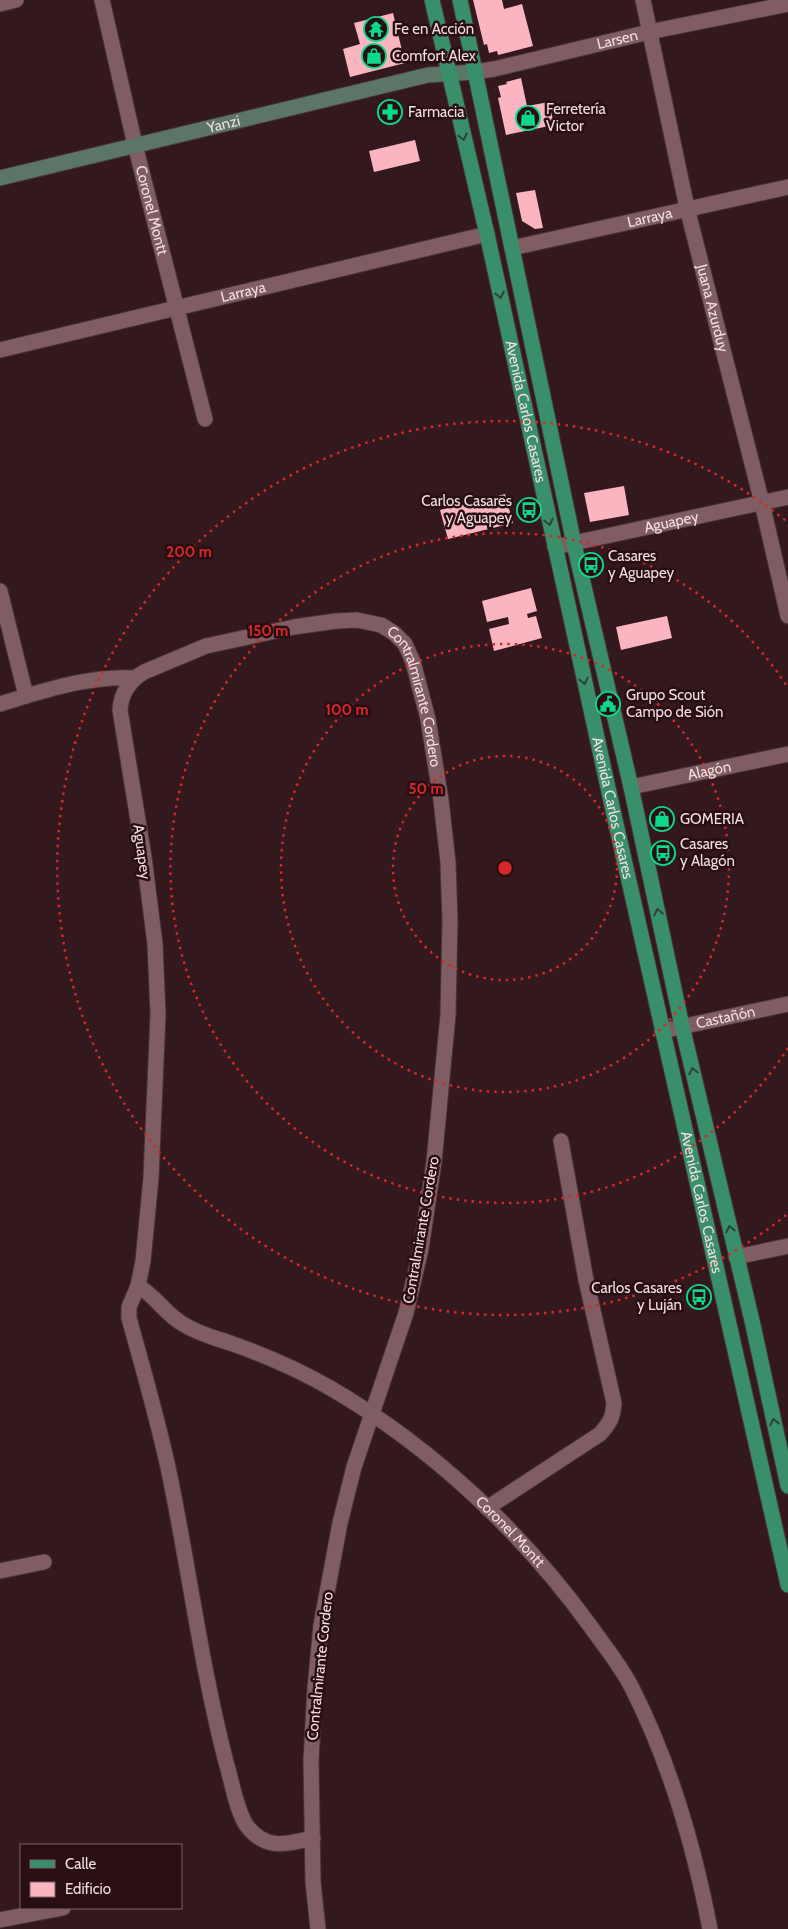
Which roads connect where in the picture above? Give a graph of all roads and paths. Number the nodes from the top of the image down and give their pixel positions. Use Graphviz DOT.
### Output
graph roads {
  1 [pos="16,0"];
  2 [pos="102,0"];
  3 [pos="432,0"];
  4 [pos="460,0"];
  5 [pos="642,0"];
  6 [pos="0,4"];
  7 [pos="788,4"];
  8 [pos="649,32"];
  9 [pos="448,72"];
  10 [pos="475,72"];
  11 [pos="135,145"];
  12 [pos="0,178"];
  13 [pos="788,186"];
  14 [pos="686,208"];
  15 [pos="487,234"];
  16 [pos="512,248"];
  17 [pos="178,309"];
  18 [pos="0,350"];
  19 [pos="205,419"];
  20 [pos="788,497"];
  21 [pos="762,503"];
  22 [pos="574,544"];
  23 [pos="555,547"];
  24 [pos="0,591"];
  25 [pos="788,616"];
  26 [pos="381,625"];
  27 [pos="135,678"];
  28 [pos="26,696"];
  29 [pos="0,704"];
  30 [pos="788,754"];
  31 [pos="631,787"];
  32 [pos="788,1004"];
  33 [pos="682,1026"];
  34 [pos="662,1030"];
  35 [pos="561,1141"];
  36 [pos="788,1246"];
  37 [pos="736,1257"];
  38 [pos="138,1286"];
  39 [pos="371,1412"];
  40 [pos="788,1486"];
  41 [pos="487,1508"];
  42 [pos="785,1557"];
  43 [pos="44,1562"];
  44 [pos="0,1571"];
  45 [pos="788,1585"];
  46 [pos="312,1838"];
  47 [pos="58,1909"];
  48 [pos="0,1920"];
  49 [pos="318,1929"];
  50 [pos="710,1929"];
  1 -- 6 [label="street"];
  2 -- 11 [label="street, Coronel Montt"];
  3 -- 9 [label="main road, Avenida Carlos Casares"];
  4 -- 10 [label="main road, Avenida Carlos Casares"];
  5 -- 8 [label="street, Juana Azurduy"];
  7 -- 8 [label="street, Larsen"];
  8 -- 10 [label="street, Larsen"];
  8 -- 14 [label="street, Juana Azurduy"];
  9 -- 10 [label="street, Larsen"];
  9 -- 11 [label="street, Yanzi"];
  9 -- 15 [label="main road, Avenida Carlos Casares, one-way"];
  10 -- 16 [label="main road, Avenida Carlos Casares"];
  11 -- 12 [label="street, Yanzi"];
  11 -- 17 [label="street, Coronel Montt"];
  13 -- 14 [label="street, Larraya"];
  14 -- 16 [label="street, Larraya"];
  14 -- 21 [label="street, Juana Azurduy"];
  15 -- 17 [label="street, Larraya"];
  15 -- 23 [label="main road, Avenida Carlos Casares, one-way"];
  16 -- 22 [label="main road, Avenida Carlos Casares"];
  17 -- 18 [label="street, Larraya"];
  17 -- 19 [label="street, Coronel Montt"];
  20 -- 21 [label="street, Aguapey"];
  21 -- 22 [label="street, Aguapey"];
  21 -- 25 [label="street, Juana Azurduy"];
  22 -- 23 [label="street, Aguapey"];
  22 -- 31 [label="main road, Avenida Carlos Casares"];
  23 -- 34 [label="main road, Avenida Carlos Casares, one-way"];
  24 -- 28 [label="street"];
  26 -- 27 [label="street, Aguapey"];
  26 -- 39 [label="street, Contralmirante Cordero"];
  27 -- 28 [label="street"];
  27 -- 38 [label="street, Aguapey"];
  28 -- 29 [label="street"];
  30 -- 31 [label="street, Alagón"];
  33 -- 31 [label="main road, Avenida Carlos Casares, one-way"];
  32 -- 33 [label="street, Castañón"];
  33 -- 34 [label="street, Castañón"];
  37 -- 33 [label="main road, Avenida Carlos Casares, one-way"];
  34 -- 42 [label="main road, Avenida Carlos Casares"];
  35 -- 41 [label="street"];
  36 -- 37 [label="street"];
  40 -- 37 [label="main road, Avenida Carlos Casares, one-way"];
  38 -- 39 [label="street, Coronel Montt"];
  38 -- 46 [label="street, Aguapey"];
  39 -- 41 [label="street, Coronel Montt"];
  39 -- 46 [label="street, Contralmirante Cordero"];
  41 -- 50 [label="street, Coronel Montt"];
  42 -- 45 [label="main road, Avenida Carlos Casares"];
  43 -- 44 [label="street"];
  46 -- 49 [label="street, Contralmirante Cordero"];
  47 -- 48 [label="street"];
}
